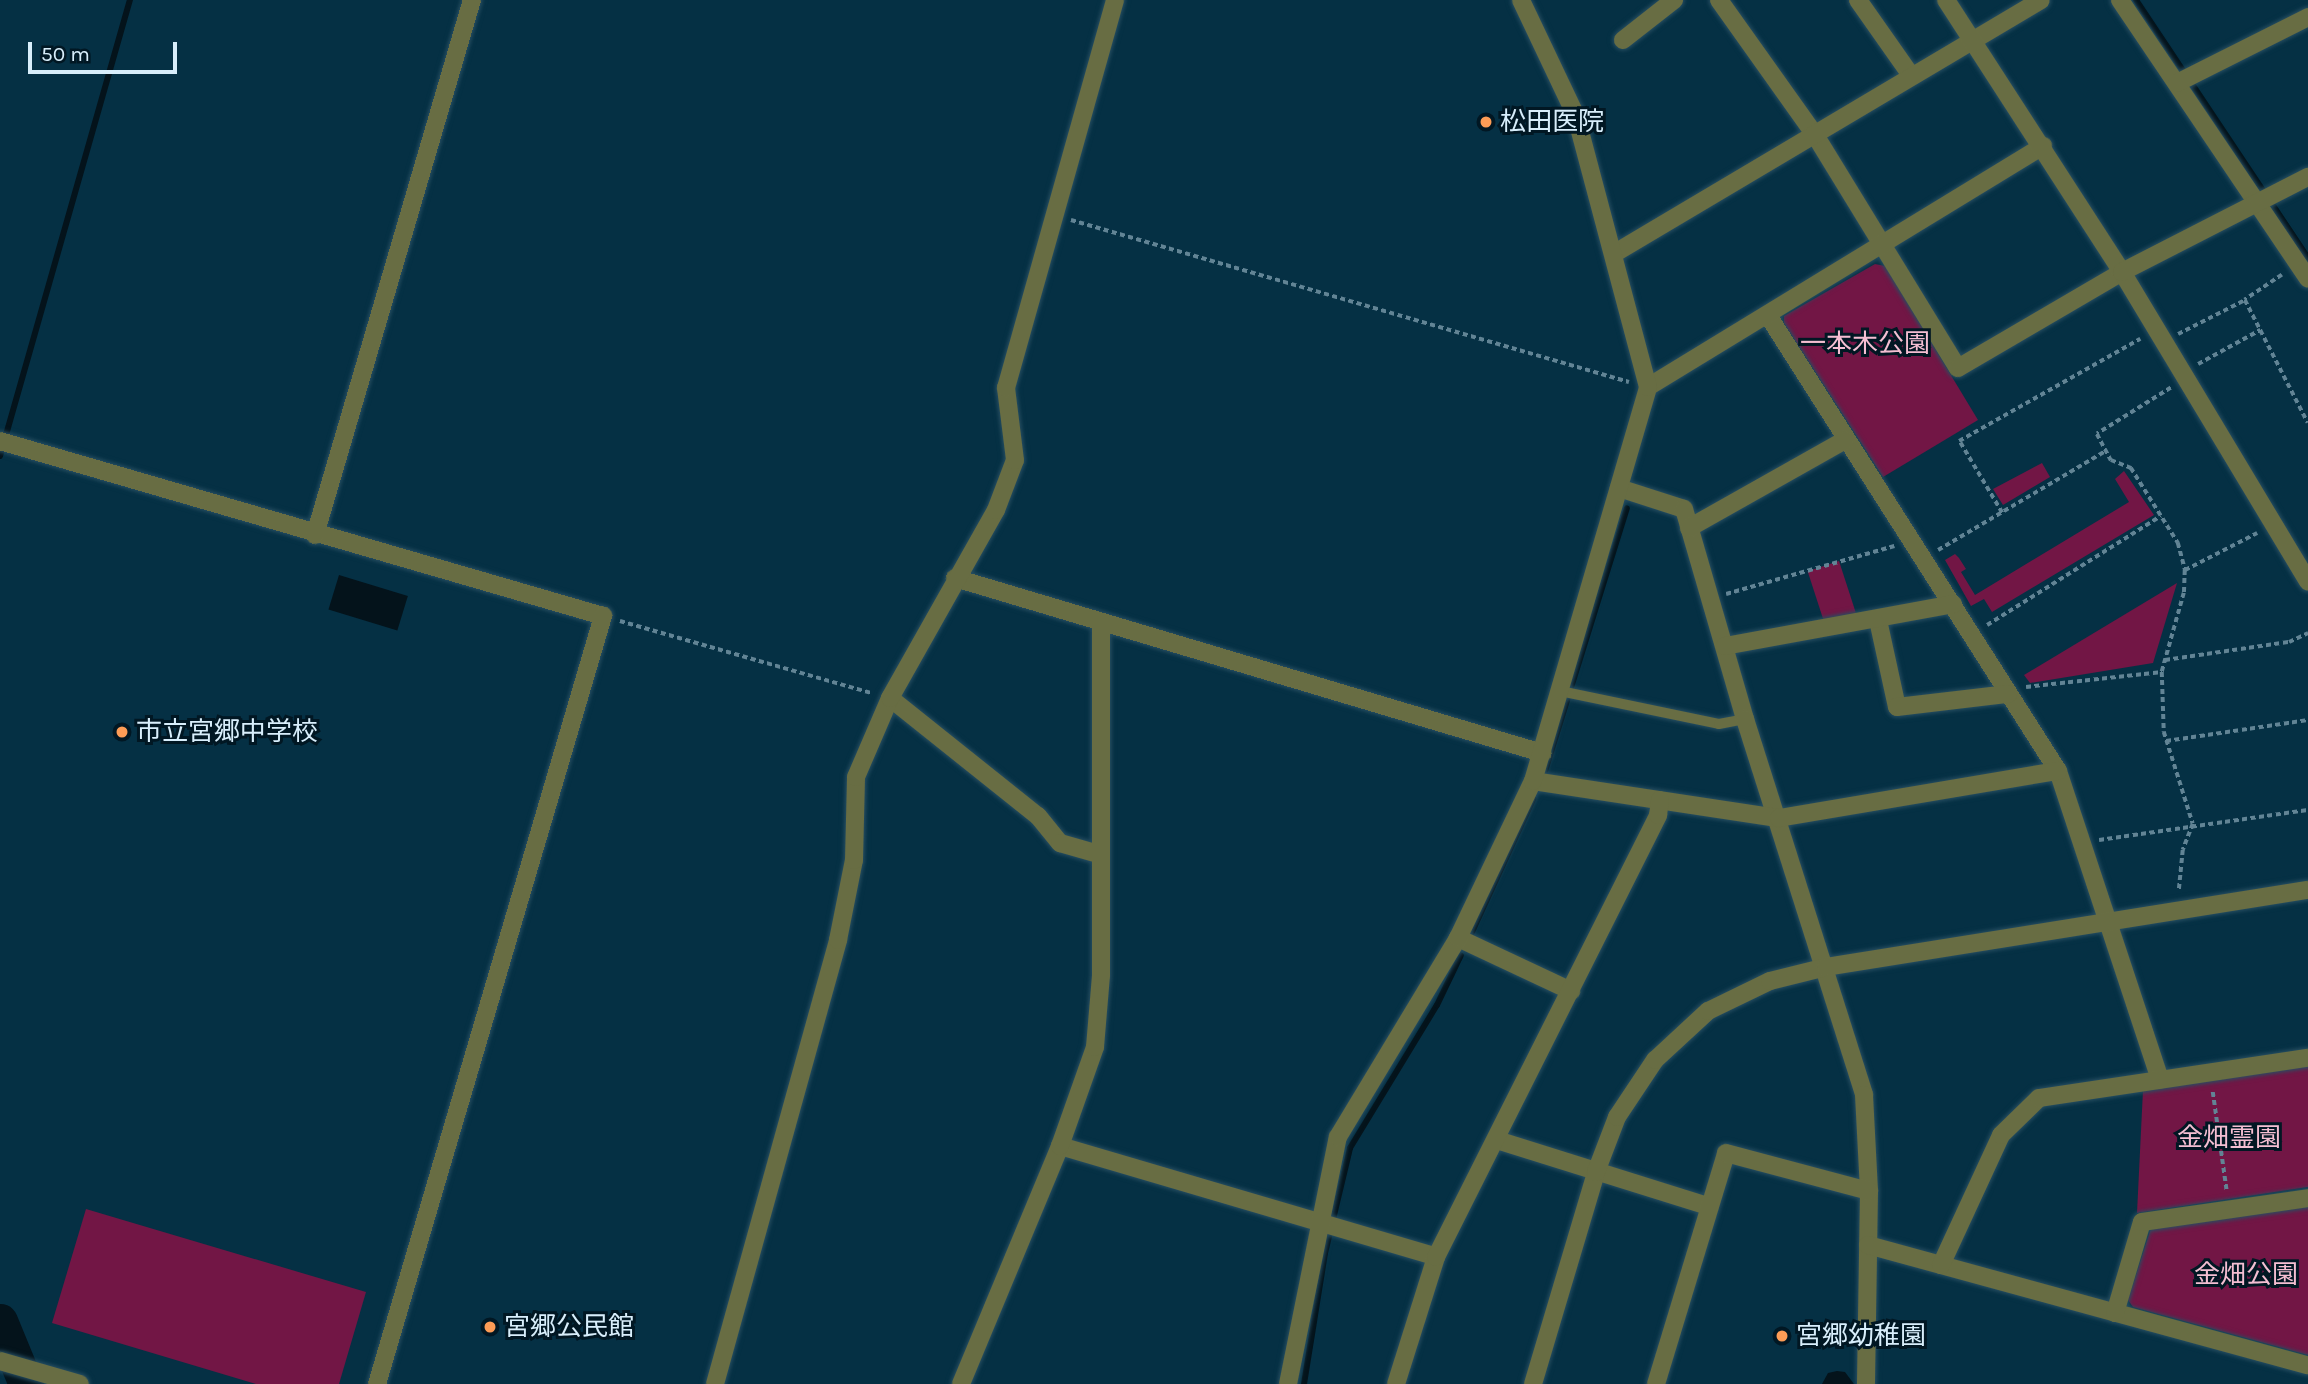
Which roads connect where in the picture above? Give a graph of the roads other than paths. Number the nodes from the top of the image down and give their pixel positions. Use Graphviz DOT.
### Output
graph roads {
  1 [pos="472,0"];
  2 [pos="1115,0"];
  3 [pos="1521,0"];
  4 [pos="1674,0"];
  5 [pos="1718,0"];
  6 [pos="1858,0"];
  7 [pos="1946,0"];
  8 [pos="2041,0"];
  9 [pos="2120,0"];
  10 [pos="2308,17"];
  11 [pos="1623,40"];
  12 [pos="1975,41"];
  13 [pos="1910,74"];
  14 [pos="2177,83"];
  15 [pos="1815,135"];
  16 [pos="2042,146"];
  17 [pos="2308,177"];
  18 [pos="2258,201"];
  19 [pos="1881,244"];
  20 [pos="1615,253"];
  21 [pos="2122,272"];
  22 [pos="2303,272"];
  23 [pos="1769,317"];
  24 [pos="1648,387"];
  25 [pos="1845,440"];
  26 [pos="0,441"];
  27 [pos="1619,488"];
  28 [pos="1689,528"];
  29 [pos="315,535"];
  30 [pos="955,579"];
  31 [pos="2308,580"];
  32 [pos="1953,604"];
  33 [pos="1878,620"];
  34 [pos="1101,623"];
  35 [pos="1725,646"];
  36 [pos="2015,689"];
  37 [pos="1560,691"];
  38 [pos="890,698"];
  39 [pos="1745,719"];
  40 [pos="1542,752"];
  41 [pos="2058,771"];
  42 [pos="1533,781"];
  43 [pos="1660,800"];
  44 [pos="1779,818"];
  45 [pos="1098,854"];
  46 [pos="2308,890"];
  47 [pos="2108,921"];
  48 [pos="1458,937"];
  49 [pos="1826,967"];
  50 [pos="1571,990"];
  51 [pos="2308,1058"];
  52 [pos="2160,1080"];
  53 [pos="1497,1140"];
  54 [pos="1060,1146"];
  55 [pos="1596,1172"];
  56 [pos="1869,1191"];
  57 [pos="2308,1198"];
  58 [pos="1708,1206"];
  59 [pos="1320,1223"];
  60 [pos="1868,1245"];
  61 [pos="1436,1257"];
  62 [pos="1941,1265"];
  63 [pos="2115,1313"];
  64 [pos="0,1361"];
  65 [pos="2308,1365"];
  66 [pos="80,1384"];
  67 [pos="377,1384"];
  68 [pos="715,1384"];
  69 [pos="961,1384"];
  70 [pos="1288,1384"];
  71 [pos="1396,1384"];
  72 [pos="1533,1384"];
  73 [pos="1656,1384"];
  74 [pos="1867,1384"];
  1 -- 29 [label="street"];
  2 -- 30 [label="street"];
  3 -- 20 [label="street"];
  4 -- 11 [label="street"];
  5 -- 15 [label="street"];
  6 -- 13 [label="street"];
  7 -- 12 [label="street"];
  8 -- 12 [label="street"];
  9 -- 14 [label="street"];
  10 -- 14 [label="street"];
  12 -- 13 [label="street"];
  12 -- 16 [label="street"];
  13 -- 15 [label="street"];
  14 -- 18 [label="street"];
  15 -- 19 [label="street"];
  15 -- 20 [label="street"];
  16 -- 19 [label="street"];
  16 -- 21 [label="street"];
  17 -- 18 [label="street"];
  18 -- 21 [label="street"];
  18 -- 22 [label="street"];
  19 -- 21 [label="street"];
  19 -- 23 [label="street"];
  20 -- 24 [label="street"];
  21 -- 31 [label="street"];
  23 -- 24 [label="street"];
  23 -- 25 [label="street"];
  24 -- 27 [label="street"];
  25 -- 28 [label="street"];
  25 -- 32 [label="street"];
  26 -- 29 [label="street"];
  27 -- 28 [label="street"];
  27 -- 37 [label="street"];
  28 -- 35 [label="street"];
  29 -- 67 [label="street"];
  30 -- 34 [label="street"];
  30 -- 38 [label="street"];
  32 -- 33 [label="street"];
  32 -- 36 [label="street"];
  33 -- 35 [label="street"];
  33 -- 36 [label="street"];
  34 -- 40 [label="street"];
  34 -- 45 [label="street"];
  35 -- 39 [label="street"];
  36 -- 41 [label="street"];
  37 -- 39 [label="lane"];
  37 -- 40 [label="street"];
  38 -- 45 [label="street"];
  38 -- 68 [label="street"];
  39 -- 44 [label="street"];
  40 -- 42 [label="street"];
  41 -- 44 [label="street"];
  41 -- 47 [label="street"];
  42 -- 43 [label="street"];
  42 -- 48 [label="street"];
  43 -- 44 [label="street"];
  43 -- 50 [label="street"];
  44 -- 49 [label="street"];
  45 -- 54 [label="street"];
  46 -- 47 [label="street"];
  47 -- 49 [label="street"];
  47 -- 52 [label="street"];
  48 -- 50 [label="street"];
  48 -- 59 [label="street"];
  49 -- 55 [label="street"];
  49 -- 56 [label="street"];
  50 -- 53 [label="street"];
  51 -- 52 [label="street"];
  52 -- 62 [label="street"];
  53 -- 55 [label="street"];
  53 -- 61 [label="street"];
  54 -- 59 [label="street"];
  54 -- 69 [label="street"];
  55 -- 58 [label="street"];
  55 -- 72 [label="street"];
  56 -- 58 [label="street"];
  56 -- 60 [label="street"];
  57 -- 63 [label="street"];
  58 -- 73 [label="street"];
  59 -- 61 [label="street"];
  59 -- 70 [label="street"];
  60 -- 62 [label="street"];
  60 -- 74 [label="street"];
  61 -- 71 [label="street"];
  62 -- 63 [label="street"];
  63 -- 65 [label="street"];
  64 -- 66 [label="street"];
}
